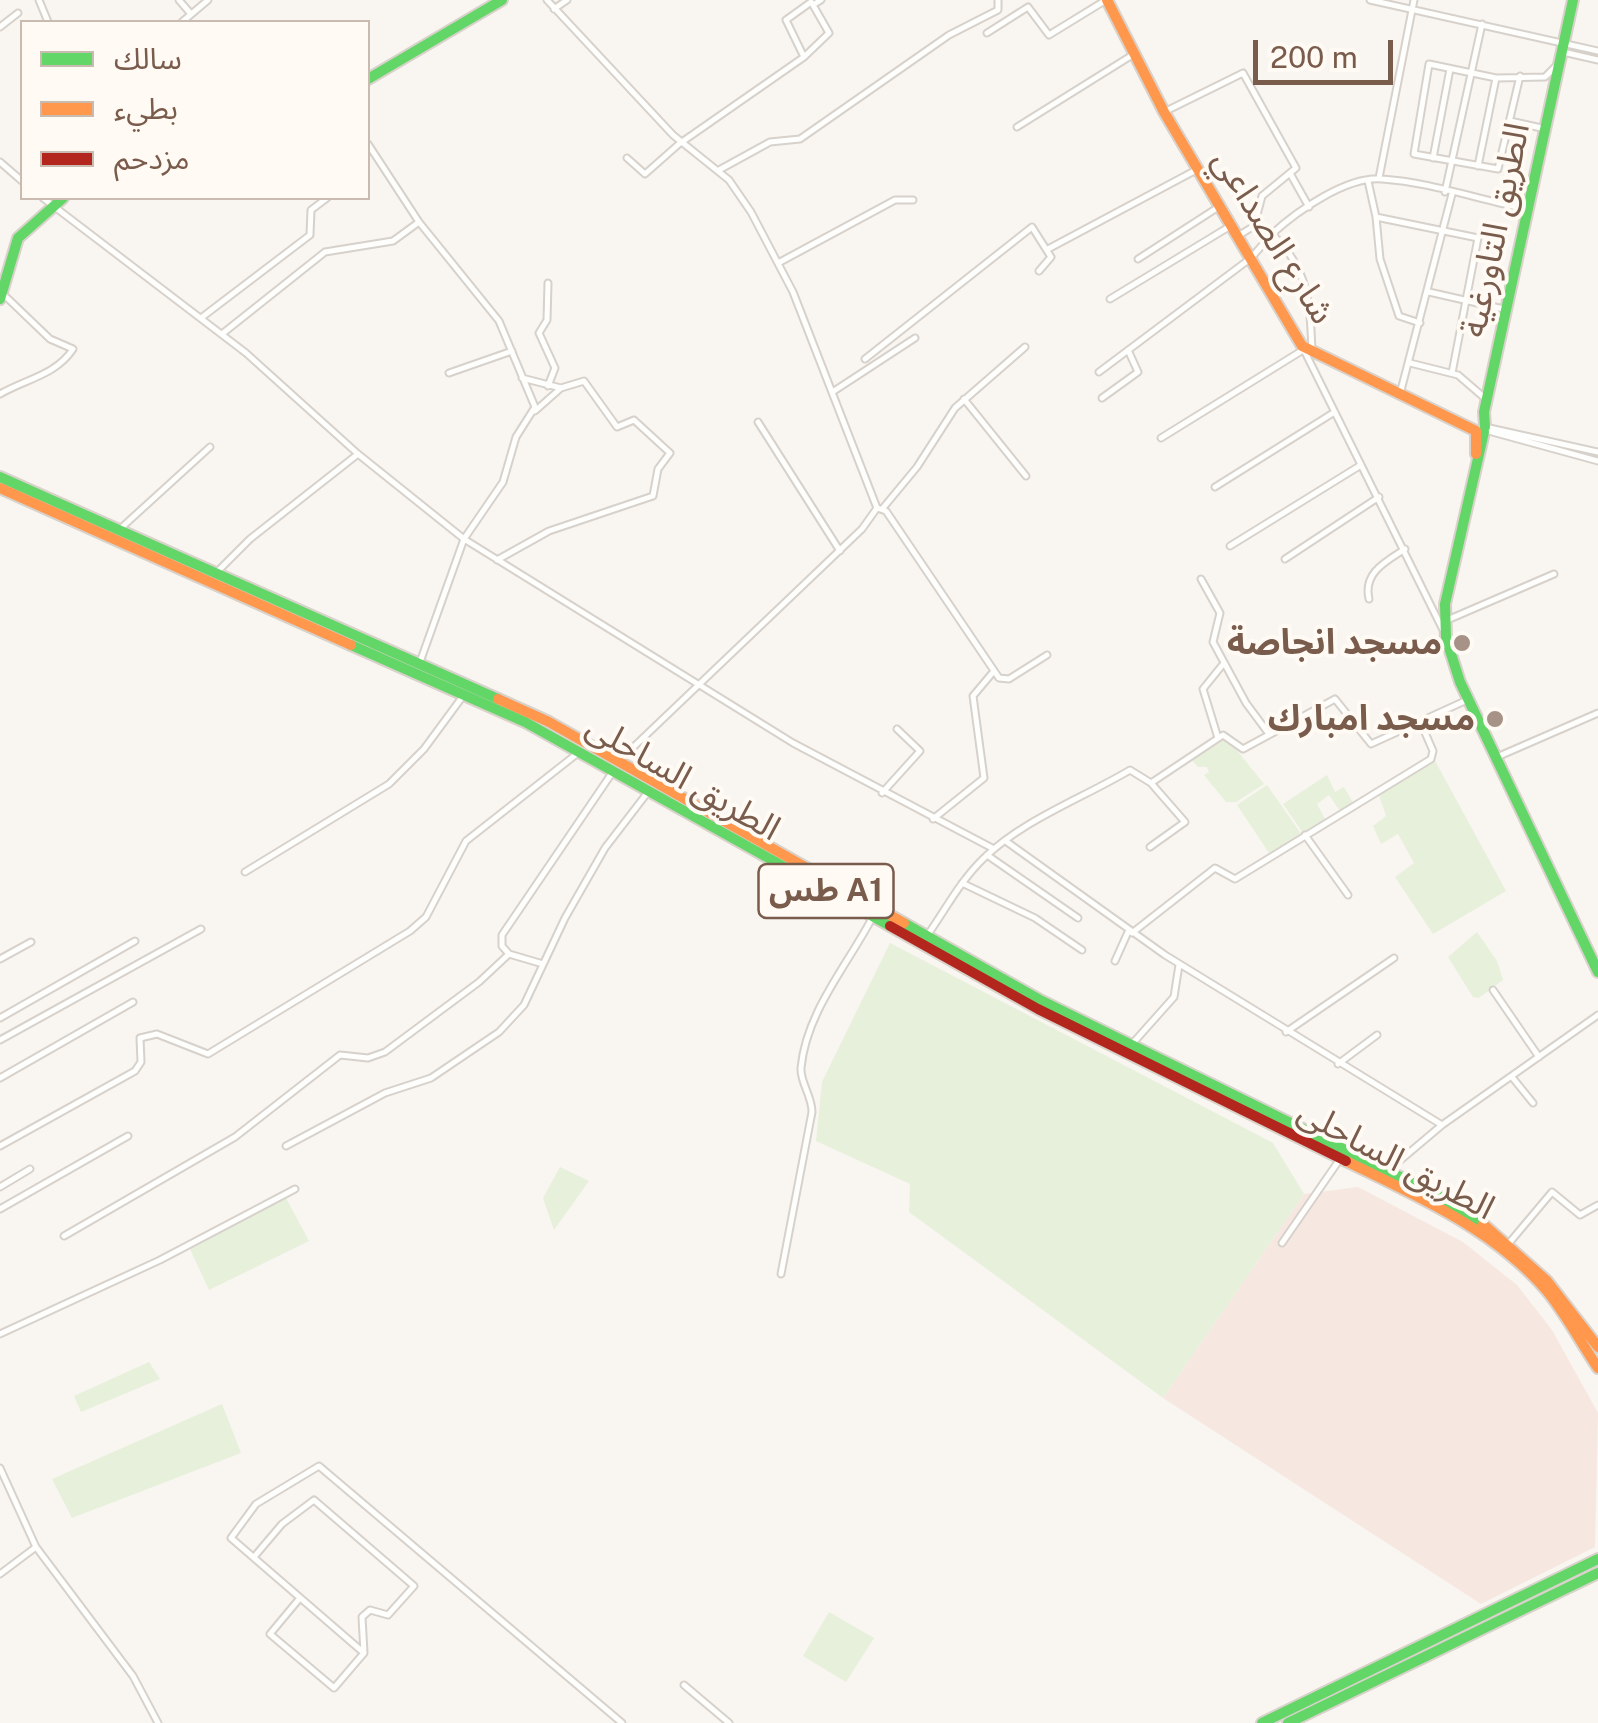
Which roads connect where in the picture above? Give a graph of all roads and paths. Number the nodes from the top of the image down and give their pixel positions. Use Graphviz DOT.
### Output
graph roads {
  1 [pos="179,0"];
  2 [pos="208,0"];
  3 [pos="502,0"];
  4 [pos="547,0"];
  5 [pos="568,0"];
  6 [pos="821,0"];
  7 [pos="998,0"];
  8 [pos="1106,0"];
  9 [pos="1370,0"];
  10 [pos="1414,0"];
  11 [pos="1573,0"];
  12 [pos="812,2"];
  13 [pos="1412,8"];
  14 [pos="554,9"];
  15 [pos="18,14"];
  16 [pos="192,14"];
  17 [pos="184,20"];
  18 [pos="1482,23"];
  19 [pos="0,27"];
  20 [pos="988,33"];
  21 [pos="1598,51"];
  22 [pos="1563,53"];
  23 [pos="1134,54"];
  24 [pos="804,57"];
  25 [pos="1598,60"];
  26 [pos="1450,69"];
  27 [pos="1472,75"];
  28 [pos="1520,76"];
  29 [pos="370,78"];
  30 [pos="1496,78"];
  31 [pos="1164,112"];
  32 [pos="1510,121"];
  33 [pos="1017,127"];
  34 [pos="1546,128"];
  35 [pos="683,144"];
  36 [pos="370,148"];
  37 [pos="374,156"];
  38 [pos="628,158"];
  39 [pos="1434,158"];
  40 [pos="0,162"];
  41 [pos="1454,162"];
  42 [pos="370,163"];
  43 [pos="1478,166"];
  44 [pos="1198,169"];
  45 [pos="719,170"];
  46 [pos="1291,175"];
  47 [pos="20,178"];
  48 [pos="1379,178"];
  49 [pos="1368,181"];
  50 [pos="1448,193"];
  51 [pos="324,200"];
  52 [pos="913,200"];
  53 [pos="48,202"];
  54 [pos="1220,206"];
  55 [pos="1309,208"];
  56 [pos="1530,210"];
  57 [pos="1376,217"];
  58 [pos="419,222"];
  59 [pos="1254,226"];
  60 [pos="1235,230"];
  61 [pos="1443,231"];
  62 [pos="1272,234"];
  63 [pos="1048,249"];
  64 [pos="1250,258"];
  65 [pos="1138,259"];
  66 [pos="780,262"];
  67 [pos="1039,272"];
  68 [pos="548,283"];
  69 [pos="1428,292"];
  70 [pos="1,296"];
  71 [pos="1110,300"];
  72 [pos="1468,301"];
  73 [pos="1508,310"];
  74 [pos="201,318"];
  75 [pos="1420,322"];
  76 [pos="222,334"];
  77 [pos="915,338"];
  78 [pos="1025,347"];
  79 [pos="1305,349"];
  80 [pos="1128,350"];
  81 [pos="512,351"];
  82 [pos="865,359"];
  83 [pos="1409,362"];
  84 [pos="449,372"];
  85 [pos="1100,372"];
  86 [pos="1452,373"];
  87 [pos="522,378"];
  88 [pos="548,386"];
  89 [pos="562,388"];
  90 [pos="834,391"];
  91 [pos="0,394"];
  92 [pos="1400,395"];
  93 [pos="1102,398"];
  94 [pos="964,400"];
  95 [pos="1487,400"];
  96 [pos="535,411"];
  97 [pos="1333,413"];
  98 [pos="758,422"];
  99 [pos="1479,428"];
  100 [pos="1161,438"];
  101 [pos="210,447"];
  102 [pos="1598,452"];
  103 [pos="358,454"];
  104 [pos="1598,461"];
  105 [pos="1361,465"];
  106 [pos="1026,476"];
  107 [pos="0,477"];
  108 [pos="0,488"];
  109 [pos="1215,488"];
  110 [pos="1378,497"];
  111 [pos="880,508"];
  112 [pos="120,529"];
  113 [pos="464,539"];
  114 [pos="139,543"];
  115 [pos="1230,546"];
  116 [pos="1405,550"];
  117 [pos="840,551"];
  118 [pos="498,560"];
  119 [pos="1284,560"];
  120 [pos="216,573"];
  121 [pos="1554,574"];
  122 [pos="1201,579"];
  123 [pos="1369,599"];
  124 [pos="1446,622"];
  125 [pos="1446,638"];
  126 [pos="1047,655"];
  127 [pos="1224,662"];
  128 [pos="419,664"];
  129 [pos="994,671"];
  130 [pos="699,685"];
  131 [pos="465,694"];
  132 [pos="1468,699"];
  133 [pos="1598,713"];
  134 [pos="1420,721"];
  135 [pos="897,729"];
  136 [pos="1269,734"];
  137 [pos="1218,738"];
  138 [pos="580,751"];
  139 [pos="1495,758"];
  140 [pos="617,765"];
  141 [pos="1151,783"];
  142 [pos="650,790"];
  143 [pos="882,793"];
  144 [pos="932,820"];
  145 [pos="721,824"];
  146 [pos="1305,835"];
  147 [pos="1007,842"];
  148 [pos="1150,848"];
  149 [pos="994,849"];
  150 [pos="987,854"];
  151 [pos="245,872"];
  152 [pos="962,883"];
  153 [pos="1348,896"];
  154 [pos="872,918"];
  155 [pos="1078,918"];
  156 [pos="201,929"];
  157 [pos="1130,932"];
  158 [pos="928,936"];
  159 [pos="31,942"];
  160 [pos="135,942"];
  161 [pos="1082,950"];
  162 [pos="509,954"];
  163 [pos="1394,958"];
  164 [pos="0,959"];
  165 [pos="1115,961"];
  166 [pos="542,964"];
  167 [pos="1180,964"];
  168 [pos="1598,972"];
  169 [pos="1493,990"];
  170 [pos="133,1002"];
  171 [pos="1598,1015"];
  172 [pos="0,1018"];
  173 [pos="1286,1032"];
  174 [pos="1377,1035"];
  175 [pos="0,1040"];
  176 [pos="1131,1045"];
  177 [pos="1539,1057"];
  178 [pos="1338,1064"];
  179 [pos="1512,1077"];
  180 [pos="0,1078"];
  181 [pos="1534,1103"];
  182 [pos="1442,1125"];
  183 [pos="1298,1132"];
  184 [pos="128,1136"];
  185 [pos="0,1146"];
  186 [pos="286,1146"];
  187 [pos="1340,1160"];
  188 [pos="30,1169"];
  189 [pos="1388,1170"];
  190 [pos="0,1187"];
  191 [pos="295,1189"];
  192 [pos="1598,1205"];
  193 [pos="0,1209"];
  194 [pos="64,1236"];
  195 [pos="1510,1242"];
  196 [pos="1282,1243"];
  197 [pos="781,1274"];
  198 [pos="0,1334"];
  199 [pos="1598,1347"];
  200 [pos="1598,1368"];
  201 [pos="0,1468"];
  202 [pos="36,1547"];
  203 [pos="254,1558"];
  204 [pos="1598,1559"];
  205 [pos="1598,1573"];
  206 [pos="0,1574"];
  207 [pos="300,1598"];
  208 [pos="364,1652"];
  209 [pos="684,1685"];
  210 [pos="158,1723"];
  211 [pos="622,1723"];
  212 [pos="729,1723"];
  213 [pos="1262,1723"];
  214 [pos="1288,1723"];
  1 -- 16 [label="street"];
  2 -- 16 [label="street"];
  3 -- 29 [label="main road"];
  4 -- 14 [label="street"];
  5 -- 14 [label="street"];
  6 -- 12 [label="street"];
  7 -- 45 [label="street"];
  8 -- 20 [label="street"];
  8 -- 23 [label="main road, شارع الصداعي"];
  9 -- 13 [label="street"];
  10 -- 13 [label="street"];
  11 -- 22 [label="main road, الطريق التاورغية"];
  12 -- 24 [label="street"];
  12 -- 24 [label="street"];
  13 -- 18 [label="street"];
  13 -- 48 [label="street"];
  14 -- 35 [label="street"];
  15 -- 19 [label="street"];
  16 -- 17 [label="street"];
  18 -- 22 [label="street"];
  18 -- 27 [label="street"];
  21 -- 22 [label="street"];
  22 -- 25 [label="street"];
  22 -- 28 [label="street"];
  22 -- 34 [label="main road, الطريق التاورغية"];
  23 -- 31 [label="main road, شارع الصداعي"];
  23 -- 33 [label="street"];
  24 -- 35 [label="street"];
  26 -- 27 [label="street"];
  26 -- 39 [label="street"];
  26 -- 39 [label="street"];
  27 -- 30 [label="street"];
  27 -- 41 [label="street"];
  28 -- 30 [label="street"];
  28 -- 32 [label="street"];
  30 -- 43 [label="street"];
  31 -- 44 [label="main road, شارع الصداعي"];
  31 -- 46 [label="street"];
  32 -- 34 [label="street"];
  32 -- 43 [label="street"];
  34 -- 56 [label="main road, الطريق التاورغية"];
  35 -- 38 [label="street"];
  35 -- 45 [label="street"];
  36 -- 37 [label="street"];
  37 -- 42 [label="street"];
  37 -- 58 [label="street"];
  39 -- 41 [label="street"];
  40 -- 47 [label="street"];
  41 -- 43 [label="street"];
  41 -- 50 [label="street"];
  44 -- 54 [label="main road, شارع الصداعي"];
  44 -- 63 [label="street"];
  45 -- 66 [label="street"];
  46 -- 55 [label="street"];
  46 -- 59 [label="street"];
  48 -- 49 [label="street"];
  48 -- 50 [label="street"];
  49 -- 55 [label="street"];
  49 -- 57 [label="street"];
  50 -- 56 [label="street"];
  50 -- 61 [label="street"];
  51 -- 74 [label="street"];
  52 -- 66 [label="street"];
  53 -- 70 [label="main road"];
  53 -- 74 [label="street"];
  54 -- 60 [label="main road, شارع الصداعي"];
  54 -- 65 [label="street"];
  55 -- 62 [label="street"];
  56 -- 73 [label="main road, الطريق التاورغية"];
  57 -- 61 [label="street"];
  57 -- 75 [label="street"];
  58 -- 76 [label="street"];
  58 -- 81 [label="street"];
  59 -- 60 [label="street"];
  59 -- 62 [label="street"];
  60 -- 64 [label="main road, شارع الصداعي"];
  60 -- 71 [label="street"];
  61 -- 69 [label="street"];
  61 -- 72 [label="street"];
  62 -- 64 [label="street"];
  62 -- 79 [label="street"];
  63 -- 67 [label="street"];
  63 -- 82 [label="street"];
  64 -- 79 [label="main road, شارع الصداعي"];
  64 -- 80 [label="street"];
  66 -- 90 [label="street"];
  68 -- 88 [label="street"];
  69 -- 72 [label="street"];
  69 -- 75 [label="street"];
  70 -- 91 [label="street"];
  72 -- 73 [label="street"];
  72 -- 86 [label="street"];
  73 -- 95 [label="main road, الطريق التاورغية"];
  74 -- 76 [label="street"];
  75 -- 83 [label="street"];
  76 -- 103 [label="street"];
  77 -- 90 [label="street"];
  78 -- 94 [label="street"];
  79 -- 92 [label="main road, شارع الصداعي"];
  79 -- 97 [label="street"];
  79 -- 100 [label="street"];
  80 -- 85 [label="street"];
  80 -- 93 [label="street"];
  81 -- 84 [label="street"];
  81 -- 87 [label="street"];
  83 -- 86 [label="street"];
  83 -- 92 [label="street"];
  86 -- 95 [label="street"];
  87 -- 88 [label="street"];
  87 -- 96 [label="street"];
  88 -- 89 [label="street"];
  89 -- 96 [label="street"];
  89 -- 118 [label="street"];
  90 -- 111 [label="street"];
  92 -- 99 [label="main road, شارع الصداعي"];
  94 -- 106 [label="street"];
  94 -- 111 [label="street"];
  95 -- 99 [label="main road, الطريق التاورغية"];
  96 -- 113 [label="street"];
  97 -- 105 [label="street"];
  97 -- 109 [label="street"];
  98 -- 117 [label="street"];
  99 -- 102 [label="street"];
  99 -- 104 [label="street"];
  99 -- 124 [label="main road, الطريق التاورغية"];
  101 -- 112 [label="street"];
  103 -- 113 [label="street"];
  103 -- 120 [label="street"];
  105 -- 110 [label="street"];
  105 -- 115 [label="street"];
  107 -- 112 [label="main road, الطريق الساحلى"];
  108 -- 114 [label="main road, الطريق الساحلى / طس A1"];
  110 -- 116 [label="street"];
  110 -- 119 [label="street"];
  111 -- 117 [label="street"];
  111 -- 129 [label="street"];
  112 -- 114 [label="main road, الطريق الساحلى"];
  113 -- 118 [label="street"];
  113 -- 128 [label="street"];
  114 -- 120 [label="main road, الطريق الساحلى"];
  114 -- 131 [label="main road, الطريق الساحلى / طس A1"];
  116 -- 123 [label="street"];
  116 -- 125 [label="street"];
  117 -- 130 [label="street"];
  118 -- 130 [label="street"];
  120 -- 128 [label="main road, الطريق الساحلى"];
  121 -- 124 [label="street"];
  122 -- 127 [label="street"];
  124 -- 125 [label="main road, الطريق التاورغية"];
  125 -- 132 [label="main road, الطريق التاورغية"];
  126 -- 129 [label="street"];
  127 -- 136 [label="street"];
  127 -- 137 [label="street"];
  128 -- 140 [label="main road, الطريق الساحلى"];
  129 -- 144 [label="street"];
  130 -- 140 [label="street"];
  130 -- 143 [label="street"];
  131 -- 138 [label="main road, الطريق الساحلى / طس A1"];
  131 -- 151 [label="street"];
  132 -- 134 [label="street"];
  132 -- 139 [label="main road, الطريق التاورغية"];
  133 -- 139 [label="street"];
  134 -- 136 [label="street"];
  134 -- 146 [label="street"];
  135 -- 143 [label="street"];
  136 -- 137 [label="street"];
  137 -- 141 [label="street"];
  138 -- 140 [label="main road, الطريق الساحلى / طس A1"];
  138 -- 185 [label="street"];
  139 -- 168 [label="main road, الطريق التاورغية"];
  140 -- 142 [label="main road, الطريق الساحلى / طس A1"];
  140 -- 145 [label="main road, الطريق الساحلى"];
  140 -- 162 [label="street"];
  141 -- 147 [label="street"];
  141 -- 148 [label="street"];
  142 -- 145 [label="main road, الطريق الساحلى / طس A1"];
  142 -- 166 [label="street"];
  143 -- 144 [label="street"];
  144 -- 149 [label="street"];
  145 -- 154 [label="main road, الطريق الساحلى / طس A1"];
  145 -- 158 [label="main road, الطريق الساحلى"];
  146 -- 153 [label="street"];
  146 -- 157 [label="street"];
  147 -- 149 [label="street"];
  147 -- 157 [label="street"];
  149 -- 150 [label="street"];
  150 -- 152 [label="street"];
  150 -- 155 [label="street"];
  152 -- 158 [label="street"];
  152 -- 161 [label="street"];
  154 -- 183 [label="main road, الطريق الساحلى / طس A1"];
  154 -- 197 [label="street"];
  156 -- 175 [label="street"];
  157 -- 165 [label="street"];
  157 -- 167 [label="street"];
  158 -- 176 [label="main road, الطريق الساحلى"];
  159 -- 164 [label="street"];
  160 -- 172 [label="street"];
  162 -- 166 [label="street"];
  162 -- 194 [label="street"];
  163 -- 173 [label="street"];
  166 -- 186 [label="street"];
  167 -- 173 [label="street"];
  167 -- 176 [label="street"];
  169 -- 177 [label="street"];
  170 -- 180 [label="street"];
  171 -- 177 [label="street"];
  173 -- 178 [label="street"];
  174 -- 178 [label="street"];
  176 -- 183 [label="main road, الطريق الساحلى"];
  177 -- 179 [label="street"];
  178 -- 182 [label="street"];
  179 -- 181 [label="street"];
  179 -- 182 [label="street"];
  182 -- 189 [label="street"];
  183 -- 187 [label="main road, الطريق الساحلى / طس A1"];
  183 -- 189 [label="main road, الطريق الساحلى"];
  184 -- 193 [label="street"];
  187 -- 196 [label="street"];
  187 -- 200 [label="main road, الطريق الساحلى / طس A1"];
  188 -- 190 [label="street"];
  189 -- 195 [label="main road, الطريق الساحلى"];
  191 -- 198 [label="street"];
  192 -- 195 [label="street"];
  195 -- 199 [label="main road, الطريق الساحلى"];
  201 -- 202 [label="street"];
  202 -- 206 [label="street"];
  202 -- 210 [label="street"];
  203 -- 207 [label="street"];
  203 -- 208 [label="street"];
  203 -- 211 [label="street"];
  204 -- 213 [label="main road"];
  205 -- 214 [label="main road"];
  207 -- 208 [label="street"];
  207 -- 208 [label="street"];
  209 -- 212 [label="street"];
}
